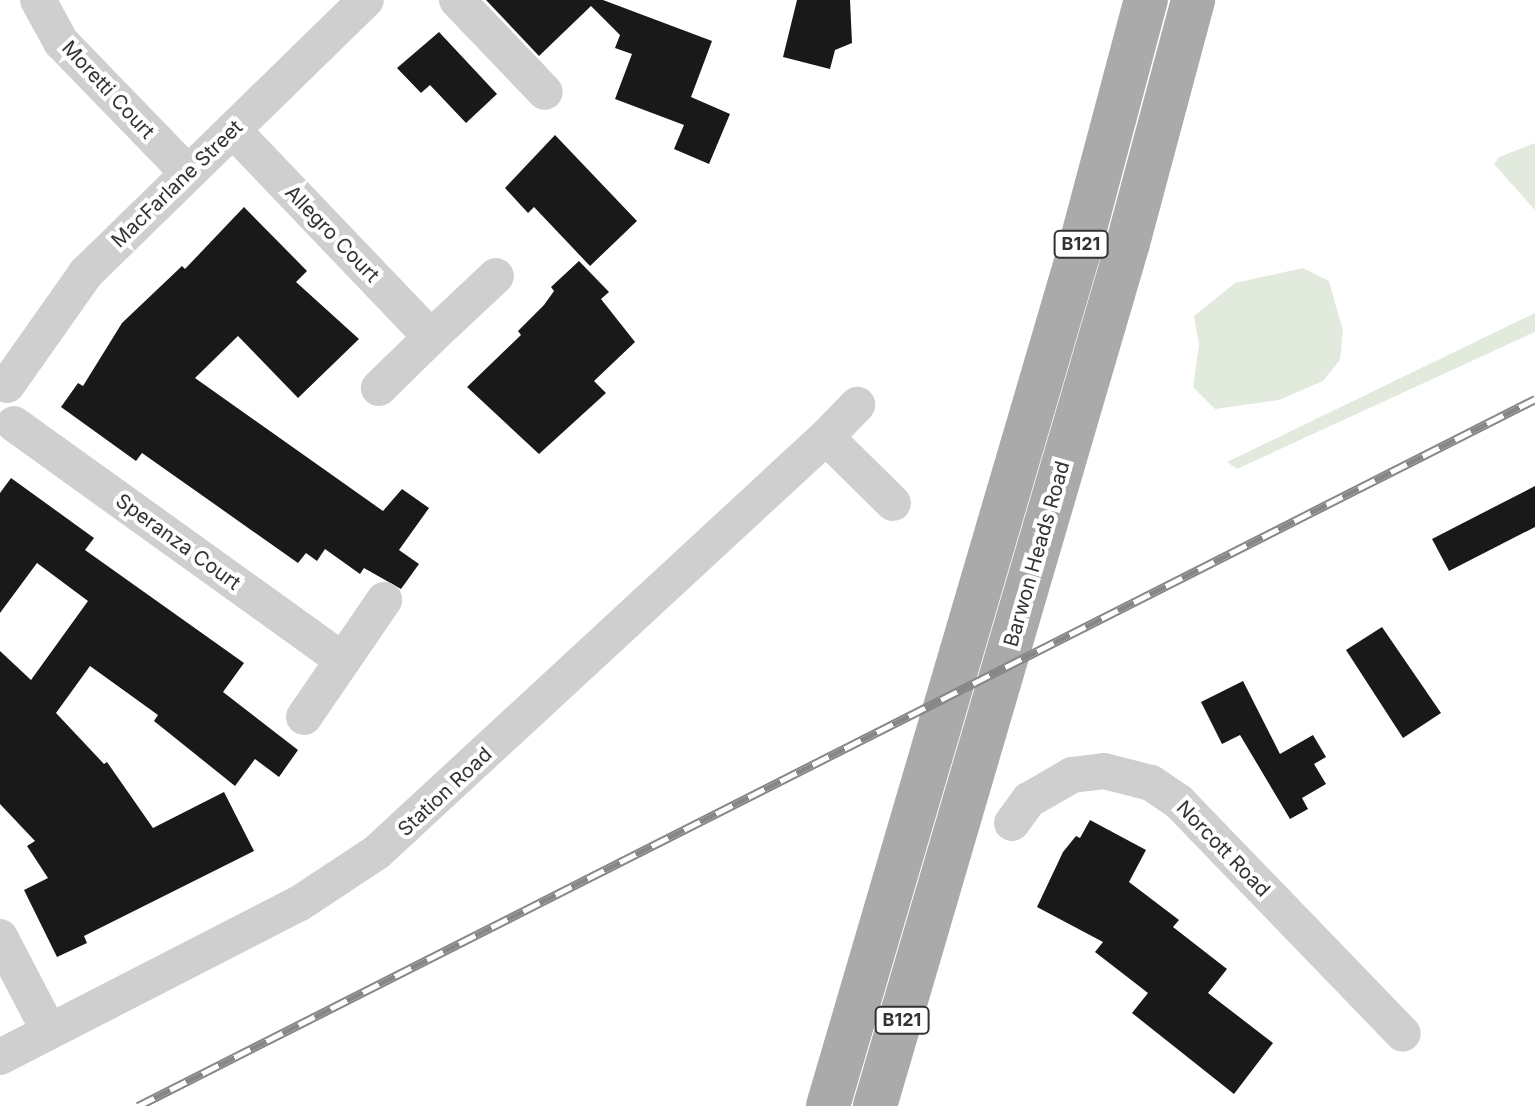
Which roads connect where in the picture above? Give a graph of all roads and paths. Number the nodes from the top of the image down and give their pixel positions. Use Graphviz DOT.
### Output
graph roads {
  1 [pos="38,0"];
  2 [pos="366,0"];
  3 [pos="457,0"];
  4 [pos="1146,0"];
  5 [pos="1193,0"];
  6 [pos="545,92"];
  7 [pos="233,130"];
  8 [pos="188,173"];
  9 [pos="496,276"];
  10 [pos="431,337"];
  11 [pos="4,384"];
  12 [pos="379,388"];
  13 [pos="857,405"];
  14 [pos="7,429"];
  15 [pos="826,437"];
  16 [pos="893,503"];
  17 [pos="384,600"];
  18 [pos="343,660"];
  19 [pos="304,717"];
  20 [pos="1012,823"];
  21 [pos="0,937"];
  22 [pos="49,1031"];
  23 [pos="1403,1034"];
  24 [pos="0,1057"];
  25 [pos="828,1106"];
  26 [pos="875,1106"];
  1 -- 8 [label="street, Moretti Court"];
  2 -- 7 [label="street, MacFarlane Street"];
  3 -- 6 [label="street"];
  4 -- 25 [label="main road, B121"];
  5 -- 26 [label="main road, Barwon Heads Road / B121"];
  7 -- 8 [label="street, MacFarlane Street"];
  7 -- 10 [label="street, Allegro Court"];
  8 -- 11 [label="street, MacFarlane Street"];
  9 -- 10 [label="street"];
  10 -- 12 [label="street"];
  11 -- 14 [label="street, MacFarlane Street"];
  13 -- 15 [label="street, Station Road"];
  14 -- 18 [label="street, Speranza Court"];
  15 -- 16 [label="street"];
  15 -- 22 [label="street, Station Road"];
  17 -- 18 [label="street"];
  18 -- 19 [label="street"];
  20 -- 23 [label="street, Norcott Road"];
  21 -- 22 [label="street"];
  22 -- 24 [label="street, Station Road"];
}
